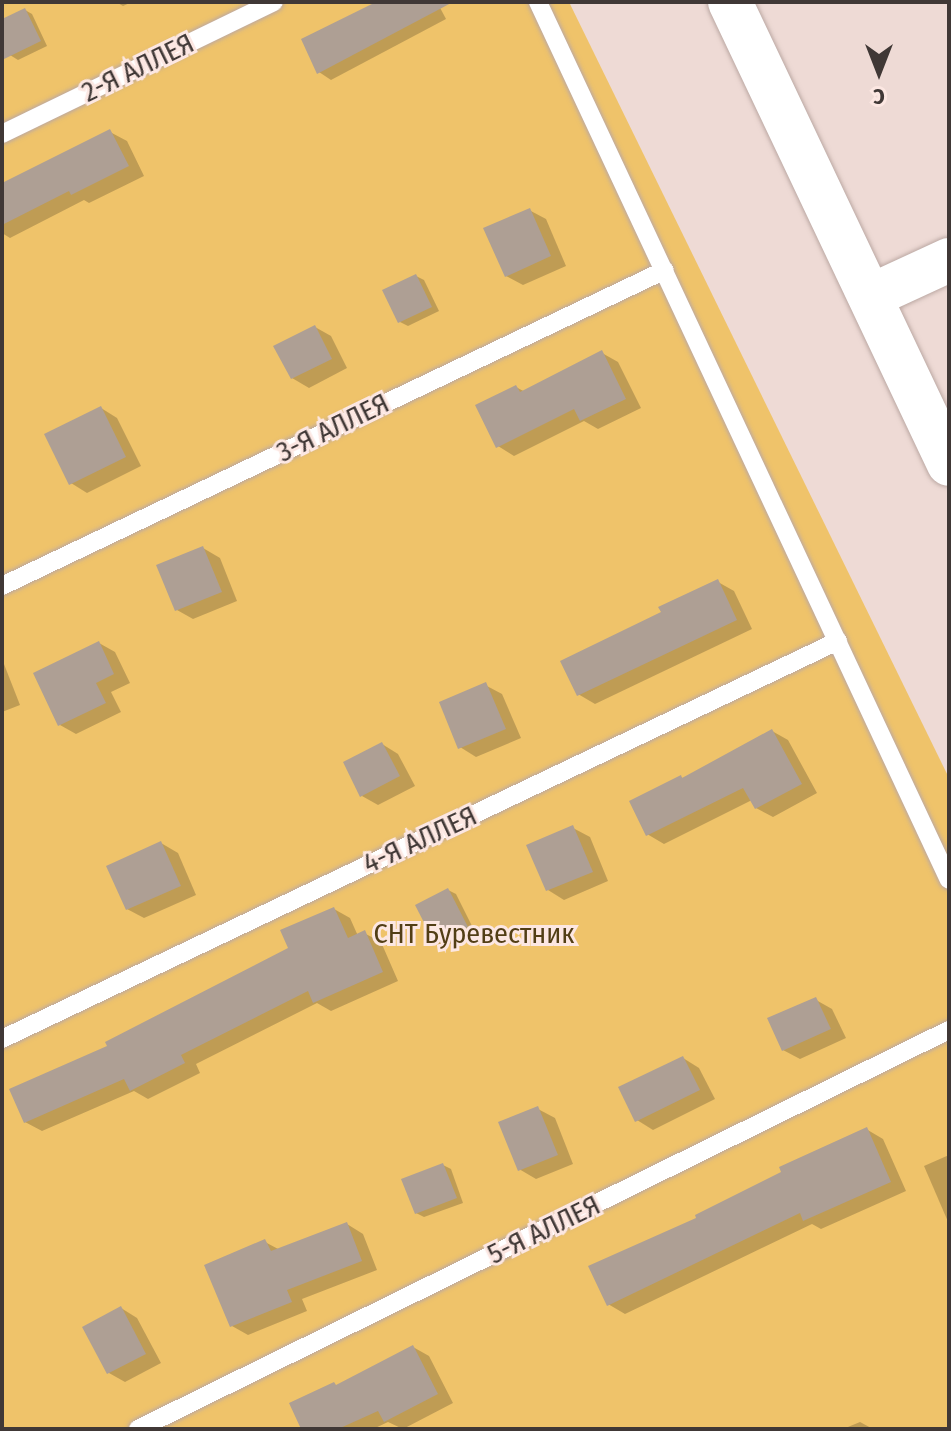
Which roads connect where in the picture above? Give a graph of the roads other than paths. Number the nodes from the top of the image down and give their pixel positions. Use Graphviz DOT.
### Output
graph roads {
  1 [pos="274,2"];
  2 [pos="538,2"];
  3 [pos="730,2"];
  4 [pos="2,134"];
  5 [pos="949,260"];
  6 [pos="665,270"];
  7 [pos="871,296"];
  8 [pos="949,464"];
  9 [pos="2,586"];
  10 [pos="838,641"];
  11 [pos="949,880"];
  12 [pos="949,1030"];
  13 [pos="2,1039"];
  14 [pos="138,1429"];
  1 -- 4 [label="lane, 2-Я АЛЛЕЯ"];
  2 -- 6 [label="lane"];
  3 -- 7 [label="main road"];
  5 -- 7 [label="main road"];
  6 -- 9 [label="lane, 3-Я АЛЛЕЯ"];
  6 -- 10 [label="lane"];
  7 -- 8 [label="main road"];
  10 -- 11 [label="lane"];
  10 -- 13 [label="lane, 4-Я АЛЛЕЯ"];
  12 -- 14 [label="lane, 5-Я АЛЛЕЯ"];
}
